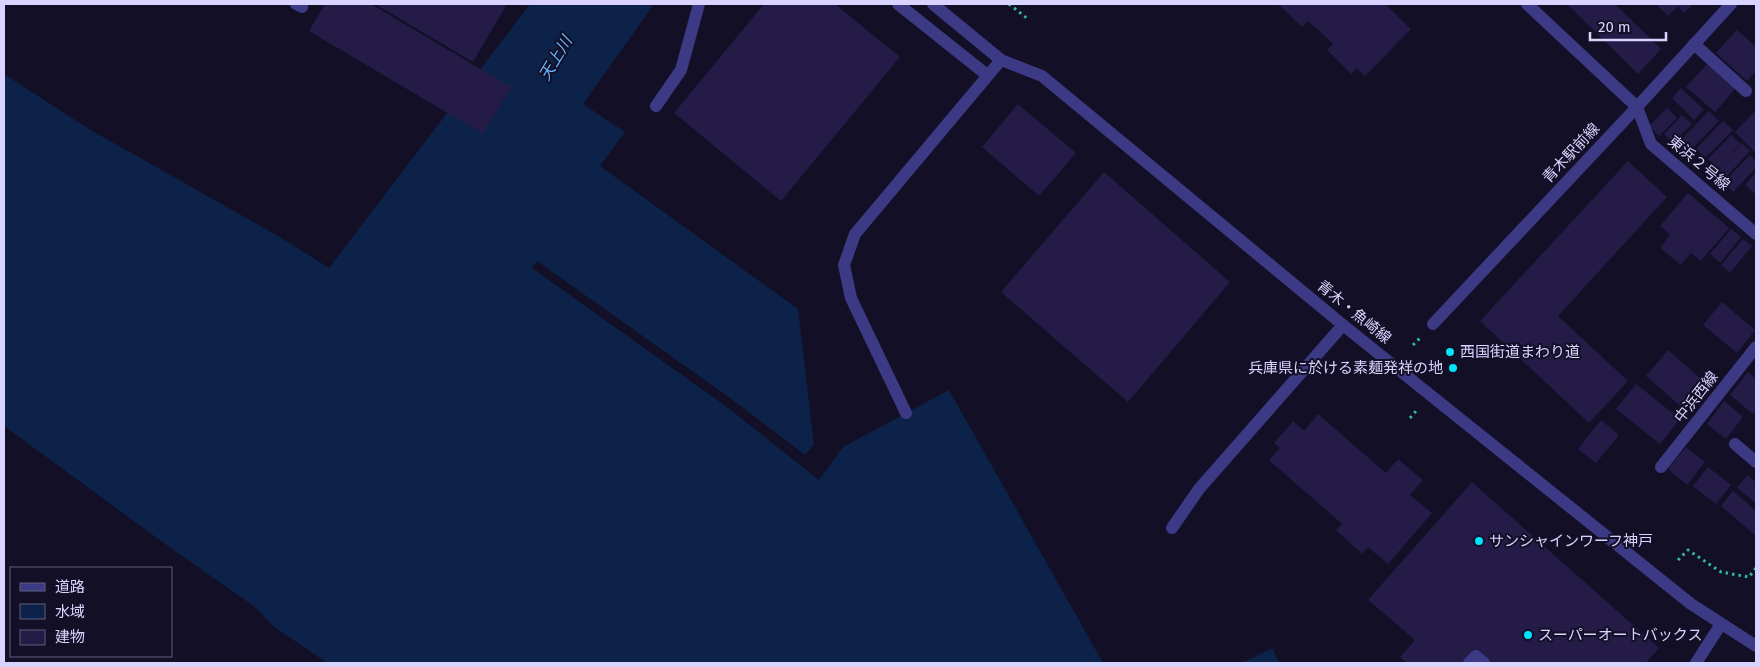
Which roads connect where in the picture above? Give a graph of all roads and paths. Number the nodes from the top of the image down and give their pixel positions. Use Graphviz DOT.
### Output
graph roads {
  1 [pos="699,4"];
  2 [pos="898,4"];
  3 [pos="932,4"];
  4 [pos="1009,4"];
  5 [pos="1527,4"];
  6 [pos="1731,4"];
  7 [pos="1028,19"];
  8 [pos="1694,44"];
  9 [pos="1001,60"];
  10 [pos="987,75"];
  11 [pos="1746,91"];
  12 [pos="656,106"];
  13 [pos="1637,107"];
  14 [pos="1756,234"];
  15 [pos="1433,324"];
  16 [pos="1343,325"];
  17 [pos="1756,347"];
  18 [pos="906,413"];
  19 [pos="1735,444"];
  20 [pos="1756,462"];
  21 [pos="1661,467"];
  22 [pos="1172,528"];
  23 [pos="1678,560"];
  24 [pos="1756,568"];
  25 [pos="1721,624"];
  26 [pos="1756,646"];
  27 [pos="1469,663"];
  28 [pos="1484,663"];
  29 [pos="1696,663"];
  1 -- 12 [label="street"];
  2 -- 10 [label="street"];
  3 -- 9 [label="street, 青木・魚崎線"];
  4 -- 7 [label="path"];
  5 -- 13 [label="street, 東浜２号線"];
  6 -- 8 [label="street, 青木駅前線"];
  8 -- 11 [label="street"];
  8 -- 13 [label="street, 青木駅前線"];
  9 -- 10 [label="street"];
  9 -- 16 [label="street, 青木・魚崎線"];
  10 -- 18 [label="street"];
  13 -- 14 [label="street, 東浜２号線"];
  13 -- 15 [label="street, 青木駅前線"];
  16 -- 22 [label="street"];
  16 -- 25 [label="street, 青木・魚崎線"];
  17 -- 21 [label="street, 中浜西線"];
  19 -- 20 [label="street"];
  23 -- 24 [label="path"];
  25 -- 26 [label="street, 青木・魚崎線"];
  25 -- 29 [label="street"];
  27 -- 28 [label="street"];
}
